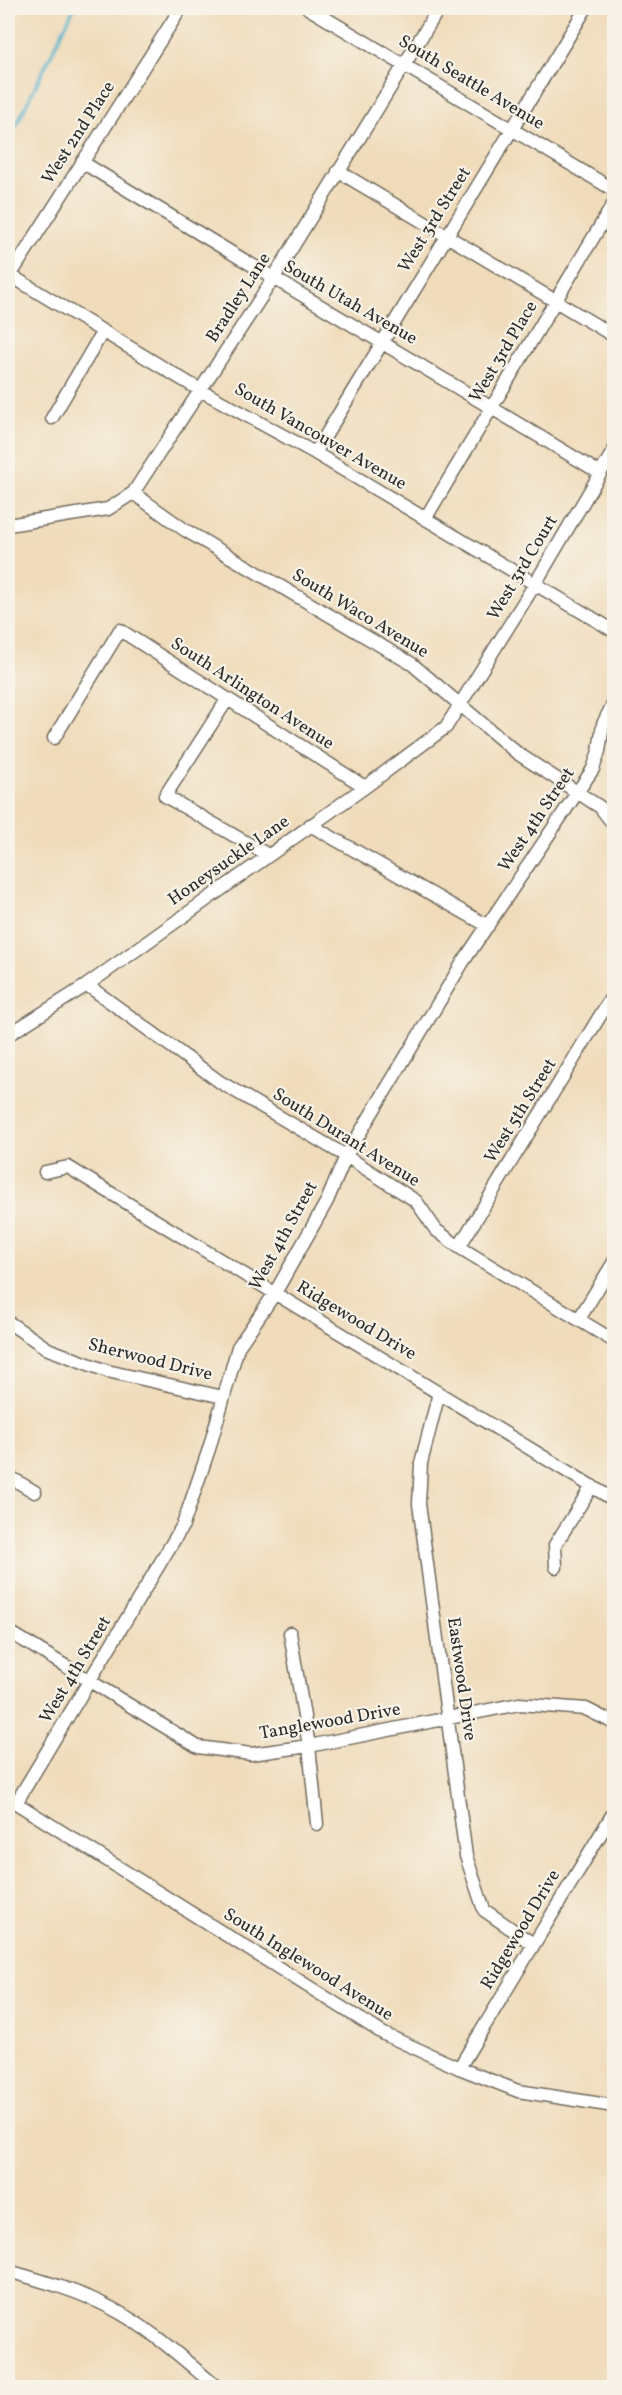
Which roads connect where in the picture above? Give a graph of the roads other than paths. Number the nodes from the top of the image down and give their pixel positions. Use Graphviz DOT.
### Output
graph roads {
  1 [pos="181,8"];
  2 [pos="308,8"];
  3 [pos="439,8"];
  4 [pos="586,8"];
  5 [pos="405,64"];
  6 [pos="512,129"];
  7 [pos="82,162"];
  8 [pos="338,171"];
  9 [pos="615,190"];
  10 [pos="615,203"];
  11 [pos="447,235"];
  12 [pos="8,276"];
  13 [pos="273,279"];
  14 [pos="555,301"];
  15 [pos="103,332"];
  16 [pos="615,336"];
  17 [pos="381,341"];
  18 [pos="200,390"];
  19 [pos="491,407"];
  20 [pos="52,418"];
  21 [pos="615,450"];
  22 [pos="315,453"];
  23 [pos="600,473"];
  24 [pos="132,493"];
  25 [pos="425,519"];
  26 [pos="8,525"];
  27 [pos="535,584"];
  28 [pos="615,631"];
  29 [pos="227,700"];
  30 [pos="615,702"];
  31 [pos="461,705"];
  32 [pos="54,738"];
  33 [pos="365,787"];
  34 [pos="578,793"];
  35 [pos="310,825"];
  36 [pos="615,825"];
  37 [pos="268,855"];
  38 [pos="488,926"];
  39 [pos="87,985"];
  40 [pos="615,993"];
  41 [pos="8,1035"];
  42 [pos="346,1156"];
  43 [pos="45,1172"];
  44 [pos="459,1247"];
  45 [pos="615,1262"];
  46 [pos="274,1293"];
  47 [pos="579,1319"];
  48 [pos="8,1322"];
  49 [pos="615,1341"];
  50 [pos="439,1393"];
  51 [pos="223,1397"];
  52 [pos="8,1476"];
  53 [pos="592,1486"];
  54 [pos="35,1492"];
  55 [pos="615,1500"];
  56 [pos="556,1567"];
  57 [pos="8,1631"];
  58 [pos="290,1633"];
  59 [pos="90,1681"];
  60 [pos="448,1719"];
  61 [pos="615,1723"];
  62 [pos="309,1746"];
  63 [pos="11,1800"];
  64 [pos="615,1812"];
  65 [pos="317,1824"];
  66 [pos="532,1944"];
  67 [pos="459,2068"];
  68 [pos="615,2106"];
  69 [pos="8,2271"];
  70 [pos="218,2388"];
  1 -- 7 [label="street, West 2nd Place"];
  2 -- 5 [label="street, South Seattle Avenue"];
  3 -- 5 [label="street, Bradley Lane"];
  4 -- 6 [label="street, West 3rd Street"];
  5 -- 6 [label="street, South Seattle Avenue"];
  5 -- 8 [label="street, Bradley Lane"];
  6 -- 9 [label="street, South Seattle Avenue"];
  6 -- 11 [label="street, West 3rd Street"];
  7 -- 12 [label="street, West 2nd Place"];
  7 -- 13 [label="street, South Utah Avenue"];
  8 -- 11 [label="street"];
  8 -- 13 [label="street, Bradley Lane"];
  10 -- 14 [label="street, West 3rd Place"];
  11 -- 14 [label="street"];
  11 -- 17 [label="street, West 3rd Street"];
  12 -- 15 [label="street, South Vancouver Avenue"];
  13 -- 17 [label="street, South Utah Avenue"];
  13 -- 18 [label="street, Bradley Lane"];
  14 -- 16 [label="street"];
  14 -- 19 [label="street, West 3rd Place"];
  15 -- 18 [label="street, South Vancouver Avenue"];
  15 -- 20 [label="street"];
  17 -- 19 [label="street, South Utah Avenue"];
  17 -- 22 [label="street, West 3rd Street"];
  18 -- 22 [label="street, South Vancouver Avenue"];
  18 -- 24 [label="street, Bradley Lane"];
  19 -- 23 [label="street, South Utah Avenue"];
  19 -- 25 [label="street, West 3rd Place"];
  21 -- 23 [label="street, West 3rd Court"];
  22 -- 25 [label="street, South Vancouver Avenue"];
  23 -- 27 [label="street, West 3rd Court"];
  24 -- 26 [label="street, Bradley Lane"];
  24 -- 31 [label="street, South Waco Avenue"];
  25 -- 27 [label="street, South Vancouver Avenue"];
  27 -- 28 [label="street, South Vancouver Avenue"];
  27 -- 31 [label="street, West 3rd Court"];
  29 -- 32 [label="street, South Arlington Avenue"];
  29 -- 33 [label="street, South Arlington Avenue"];
  29 -- 37 [label="street"];
  30 -- 34 [label="street, West 4th Street"];
  31 -- 33 [label="street, Honeysuckle Lane"];
  31 -- 34 [label="street, South Waco Avenue"];
  33 -- 35 [label="street, Honeysuckle Lane"];
  34 -- 36 [label="street, South Waco Avenue"];
  34 -- 38 [label="street, West 4th Street"];
  35 -- 37 [label="street, Honeysuckle Lane"];
  35 -- 38 [label="street"];
  37 -- 39 [label="street, Honeysuckle Lane"];
  38 -- 42 [label="street, West 4th Street"];
  39 -- 41 [label="street, Honeysuckle Lane"];
  39 -- 42 [label="street, South Durant Avenue"];
  40 -- 44 [label="street, West 5th Street"];
  42 -- 44 [label="street, South Durant Avenue"];
  42 -- 46 [label="street, West 4th Street"];
  43 -- 46 [label="street, Ridgewood Drive"];
  44 -- 47 [label="street, South Durant Avenue"];
  45 -- 47 [label="street"];
  46 -- 50 [label="street, Ridgewood Drive"];
  46 -- 51 [label="street, West 4th Street"];
  47 -- 49 [label="street, South Durant Avenue"];
  48 -- 51 [label="street, Sherwood Drive"];
  50 -- 53 [label="street, Ridgewood Drive"];
  50 -- 60 [label="street, Eastwood Drive"];
  51 -- 59 [label="street, West 4th Street"];
  52 -- 54 [label="street"];
  53 -- 55 [label="street, Ridgewood Drive"];
  53 -- 56 [label="street"];
  57 -- 59 [label="street, Tanglewood Drive"];
  58 -- 62 [label="street"];
  59 -- 62 [label="street, Tanglewood Drive"];
  59 -- 63 [label="street, West 4th Street"];
  60 -- 61 [label="street, Tanglewood Drive"];
  60 -- 62 [label="street, Tanglewood Drive"];
  60 -- 66 [label="street, Eastwood Drive"];
  62 -- 65 [label="street"];
  63 -- 67 [label="street, South Inglewood Avenue"];
  64 -- 66 [label="street, Ridgewood Drive"];
  66 -- 67 [label="street, Ridgewood Drive"];
  67 -- 68 [label="street, South Inglewood Avenue"];
  69 -- 70 [label="street"];
}
